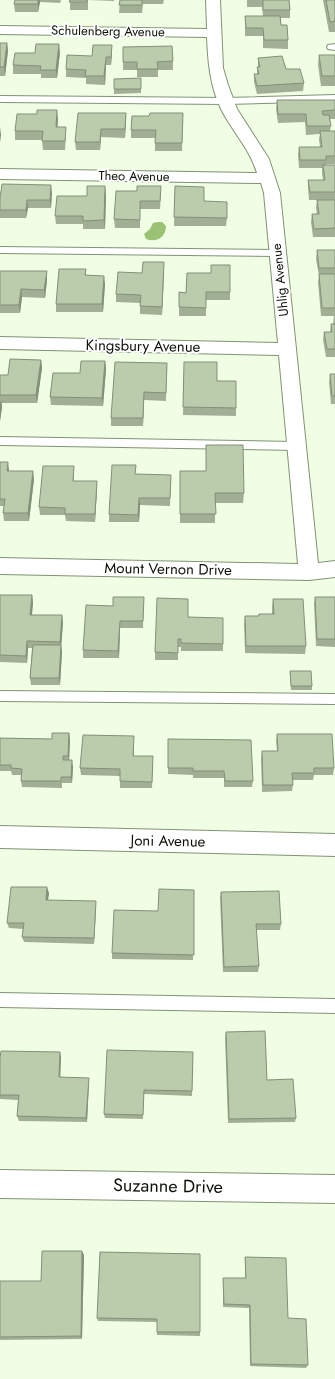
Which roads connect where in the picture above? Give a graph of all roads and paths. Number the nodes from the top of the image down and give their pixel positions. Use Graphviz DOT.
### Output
graph roads {
  1 [pos="213,0"];
  2 [pos="0,30"];
  3 [pos="215,33"];
  4 [pos="0,98"];
  5 [pos="335,98"];
  6 [pos="226,101"];
  7 [pos="0,174"];
  8 [pos="268,178"];
  9 [pos="0,250"];
  10 [pos="277,253"];
  11 [pos="0,344"];
  12 [pos="287,349"];
  13 [pos="0,441"];
  14 [pos="296,446"];
  15 [pos="0,566"];
  16 [pos="335,570"];
  17 [pos="309,572"];
  18 [pos="0,696"];
  19 [pos="335,699"];
  20 [pos="0,837"];
  21 [pos="335,845"];
  22 [pos="0,1000"];
  23 [pos="335,1006"];
  24 [pos="0,1184"];
  25 [pos="335,1189"];
  1 -- 3 [label="street, Uhlig Avenue"];
  2 -- 3 [label="street, Schulenberg Avenue"];
  3 -- 6 [label="street, Uhlig Avenue"];
  4 -- 6 [label="lane"];
  5 -- 6 [label="lane"];
  6 -- 8 [label="street, Uhlig Avenue"];
  7 -- 8 [label="street, Theo Avenue"];
  8 -- 10 [label="street, Uhlig Avenue"];
  9 -- 10 [label="lane"];
  10 -- 12 [label="street, Uhlig Avenue"];
  11 -- 12 [label="street, Kingsbury Avenue"];
  12 -- 14 [label="street, Uhlig Avenue"];
  13 -- 14 [label="lane"];
  14 -- 17 [label="street, Uhlig Avenue"];
  15 -- 17 [label="street, Mount Vernon Drive"];
  16 -- 17 [label="street, Mount Vernon Drive"];
  18 -- 19 [label="lane"];
  20 -- 21 [label="street, Joni Avenue"];
  22 -- 23 [label="lane"];
  24 -- 25 [label="street, Suzanne Drive"];
}
